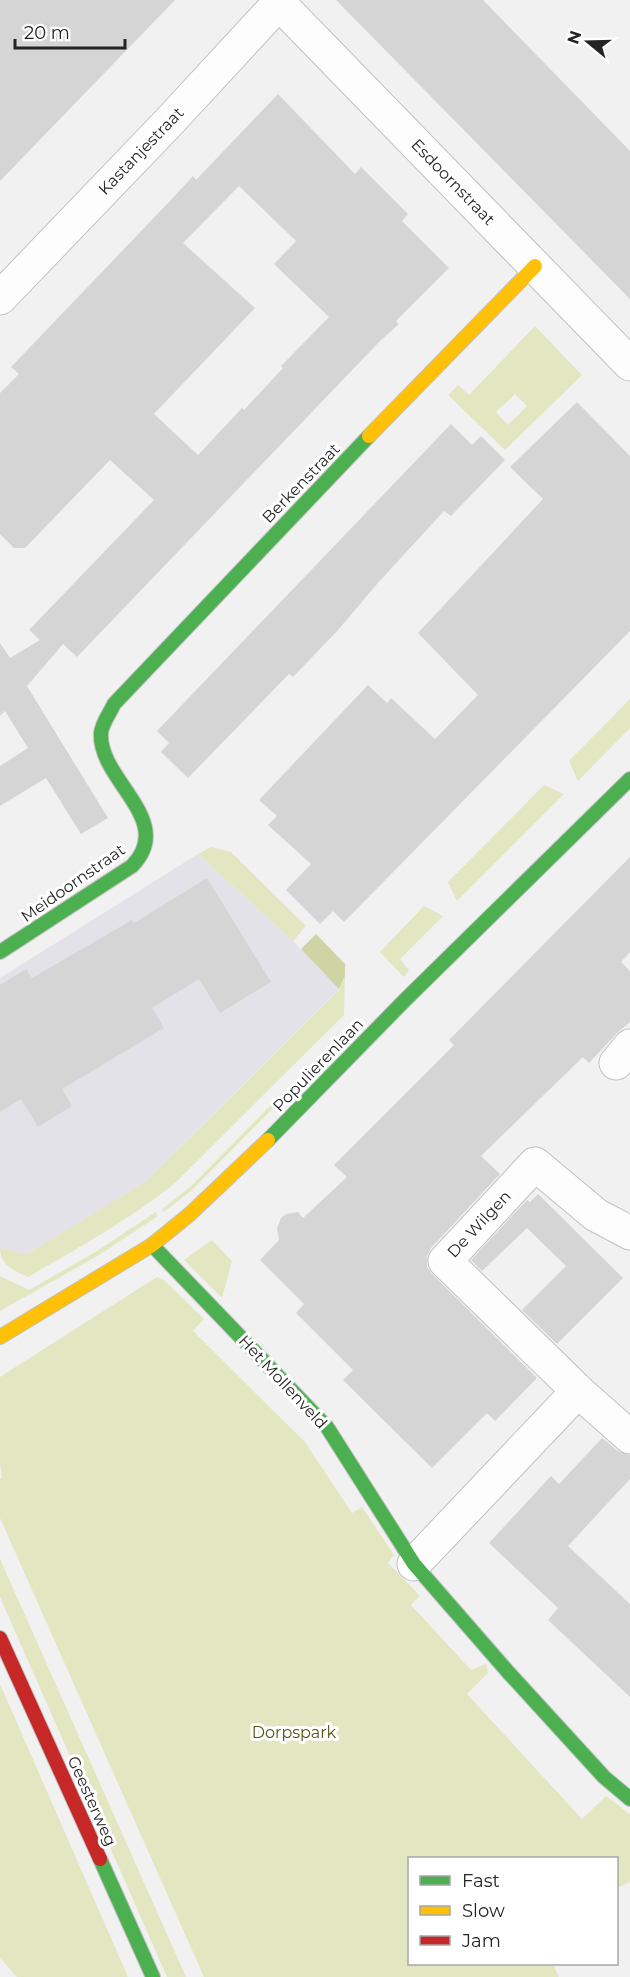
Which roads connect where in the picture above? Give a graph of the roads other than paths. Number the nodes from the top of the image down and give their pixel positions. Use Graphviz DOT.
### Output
graph roads {
  1 [pos="278,2"];
  2 [pos="535,266"];
  3 [pos="0,298"];
  4 [pos="630,364"];
  5 [pos="101,732"];
  6 [pos="630,779"];
  7 [pos="0,952"];
  8 [pos="630,1233"];
  9 [pos="152,1245"];
  10 [pos="0,1337"];
  11 [pos="578,1391"];
  12 [pos="630,1437"];
  13 [pos="414,1564"];
  14 [pos="0,1638"];
  15 [pos="630,1799"];
  16 [pos="153,1977"];
  1 -- 2 [label="street, Esdoornstraat"];
  1 -- 3 [label="street, Kastanjestraat"];
  2 -- 4 [label="street, Esdoornstraat"];
  2 -- 5 [label="street, Berkenstraat"];
  5 -- 7 [label="street, Meidoornstraat"];
  6 -- 9 [label="street, Populierenlaan"];
  8 -- 11 [label="street, De Wilgen"];
  9 -- 10 [label="street, Populierenlaan"];
  9 -- 13 [label="street, Het Mollenveld"];
  11 -- 12 [label="street"];
  11 -- 13 [label="street"];
  13 -- 15 [label="street, Het Mollenveld"];
  14 -- 16 [label="street, Geesterweg"];
}
